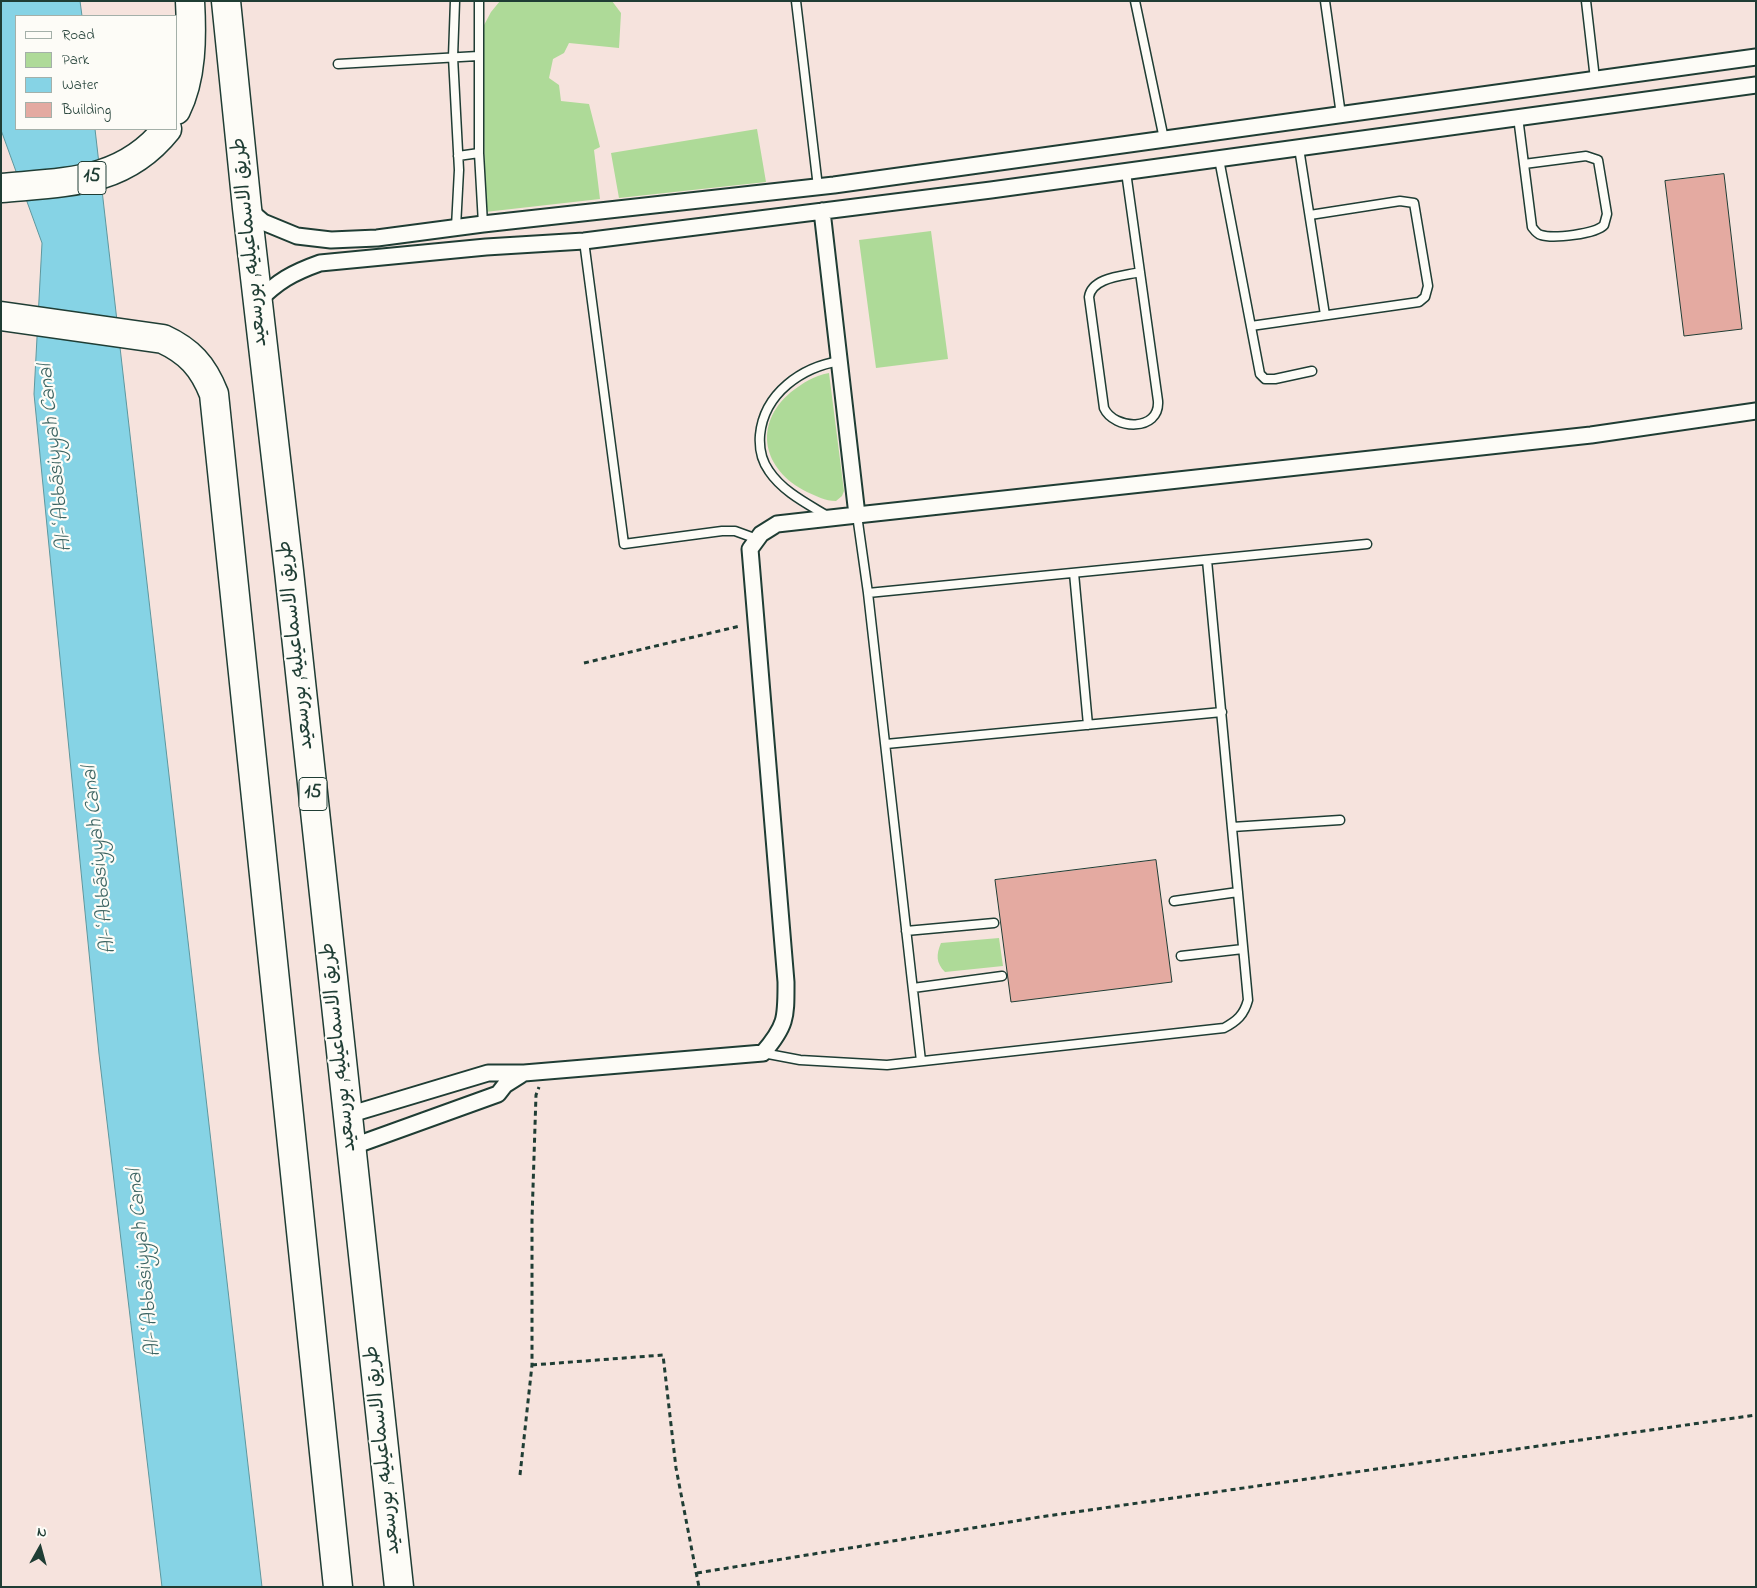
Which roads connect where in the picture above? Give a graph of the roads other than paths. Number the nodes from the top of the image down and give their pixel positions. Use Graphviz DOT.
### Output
graph roads {
  1 [pos="190,1"];
  2 [pos="226,1"];
  3 [pos="455,1"];
  4 [pos="479,1"];
  5 [pos="796,1"];
  6 [pos="1135,1"];
  7 [pos="1325,1"];
  8 [pos="1586,1"];
  9 [pos="478,56"];
  10 [pos="452,57"];
  11 [pos="1756,57"];
  12 [pos="338,64"];
  13 [pos="1595,79"];
  14 [pos="1756,85"];
  15 [pos="178,106"];
  16 [pos="1596,106"];
  17 [pos="1341,115"];
  18 [pos="1518,117"];
  19 [pos="166,130"];
  20 [pos="1164,139"];
  21 [pos="1122,145"];
  22 [pos="1299,148"];
  23 [pos="479,153"];
  24 [pos="458,156"];
  25 [pos="1219,159"];
  26 [pos="987,164"];
  27 [pos="1524,164"];
  28 [pos="1126,172"];
  29 [pos="834,185"];
  30 [pos="818,187"];
  31 [pos="1,188"];
  32 [pos="801,189"];
  33 [pos="991,190"];
  34 [pos="246,208"];
  35 [pos="837,209"];
  36 [pos="822,210"];
  37 [pos="805,213"];
  38 [pos="1310,216"];
  39 [pos="483,224"];
  40 [pos="456,227"];
  41 [pos="584,241"];
  42 [pos="486,247"];
  43 [pos="1140,272"];
  44 [pos="257,302"];
  45 [pos="1325,315"];
  46 [pos="1,316"];
  47 [pos="1251,326"];
  48 [pos="840,361"];
  49 [pos="1312,371"];
  50 [pos="1756,411"];
  51 [pos="857,515"];
  52 [pos="832,518"];
  53 [pos="757,539"];
  54 [pos="1367,544"];
  55 [pos="1207,560"];
  56 [pos="1074,573"];
  57 [pos="868,593"];
  58 [pos="1222,712"];
  59 [pos="1088,725"];
  60 [pos="886,744"];
  61 [pos="1340,820"];
  62 [pos="1232,827"];
  63 [pos="1238,892"];
  64 [pos="1174,901"];
  65 [pos="994,923"];
  66 [pos="906,931"];
  67 [pos="1243,949"];
  68 [pos="1181,956"];
  69 [pos="1002,976"];
  70 [pos="913,988"];
  71 [pos="763,1053"];
  72 [pos="921,1061"];
  73 [pos="524,1073"];
  74 [pos="348,1115"];
  75 [pos="351,1147"];
  76 [pos="338,1587"];
  77 [pos="399,1587"];
  1 -- 15 [label="highway"];
  2 -- 34 [label="highway, طريق الاسماعيليه, بورسعيد / 15"];
  3 -- 10 [label="lane"];
  4 -- 9 [label="lane"];
  5 -- 30 [label="lane"];
  6 -- 20 [label="lane"];
  7 -- 17 [label="lane"];
  8 -- 13 [label="lane"];
  9 -- 10 [label="lane"];
  9 -- 23 [label="lane"];
  10 -- 12 [label="lane"];
  10 -- 24 [label="lane"];
  11 -- 13 [label="street"];
  13 -- 16 [label="street"];
  13 -- 17 [label="street"];
  14 -- 16 [label="street"];
  16 -- 18 [label="street"];
  17 -- 20 [label="street"];
  18 -- 22 [label="street"];
  18 -- 27 [label="lane"];
  19 -- 31 [label="highway, 15"];
  20 -- 21 [label="street"];
  21 -- 26 [label="street"];
  21 -- 28 [label="street"];
  22 -- 25 [label="street"];
  22 -- 38 [label="lane"];
  23 -- 24 [label="lane"];
  23 -- 39 [label="lane"];
  24 -- 40 [label="lane"];
  25 -- 28 [label="street"];
  25 -- 47 [label="lane"];
  26 -- 29 [label="street"];
  26 -- 33 [label="street"];
  27 -- 27 [label="lane"];
  28 -- 33 [label="street"];
  28 -- 43 [label="lane"];
  29 -- 30 [label="street"];
  29 -- 35 [label="street"];
  30 -- 32 [label="street"];
  32 -- 37 [label="street"];
  32 -- 39 [label="street"];
  33 -- 35 [label="street"];
  34 -- 40 [label="street"];
  34 -- 44 [label="highway, طريق الاسماعيليه, بورسعيد / 15"];
  35 -- 36 [label="street"];
  36 -- 37 [label="street"];
  36 -- 48 [label="street"];
  37 -- 41 [label="street"];
  38 -- 45 [label="lane"];
  38 -- 45 [label="lane"];
  39 -- 40 [label="street"];
  39 -- 42 [label="street"];
  41 -- 42 [label="street"];
  41 -- 53 [label="lane"];
  42 -- 44 [label="street"];
  43 -- 43 [label="lane"];
  44 -- 74 [label="highway, طريق الاسماعيليه, بورسعيد / 15"];
  45 -- 47 [label="lane"];
  46 -- 76 [label="highway"];
  47 -- 49 [label="lane"];
  48 -- 51 [label="street"];
  48 -- 52 [label="lane"];
  50 -- 51 [label="street"];
  51 -- 52 [label="street"];
  51 -- 57 [label="lane"];
  52 -- 53 [label="street"];
  53 -- 71 [label="street"];
  54 -- 55 [label="lane"];
  55 -- 56 [label="lane"];
  55 -- 58 [label="lane"];
  56 -- 57 [label="lane"];
  56 -- 59 [label="lane"];
  57 -- 60 [label="lane"];
  58 -- 59 [label="lane"];
  58 -- 62 [label="lane"];
  59 -- 60 [label="lane"];
  60 -- 66 [label="lane"];
  61 -- 62 [label="lane"];
  62 -- 63 [label="lane"];
  63 -- 64 [label="lane"];
  63 -- 67 [label="lane"];
  65 -- 66 [label="lane"];
  66 -- 70 [label="lane"];
  67 -- 68 [label="lane"];
  67 -- 72 [label="lane"];
  69 -- 70 [label="lane"];
  70 -- 72 [label="lane"];
  71 -- 72 [label="lane"];
  71 -- 73 [label="street"];
  73 -- 74 [label="street"];
  73 -- 75 [label="street"];
  74 -- 75 [label="highway, طريق الاسماعيليه, بورسعيد / 15"];
  75 -- 77 [label="highway, طريق الاسماعيليه, بورسعيد / 15"];
}
